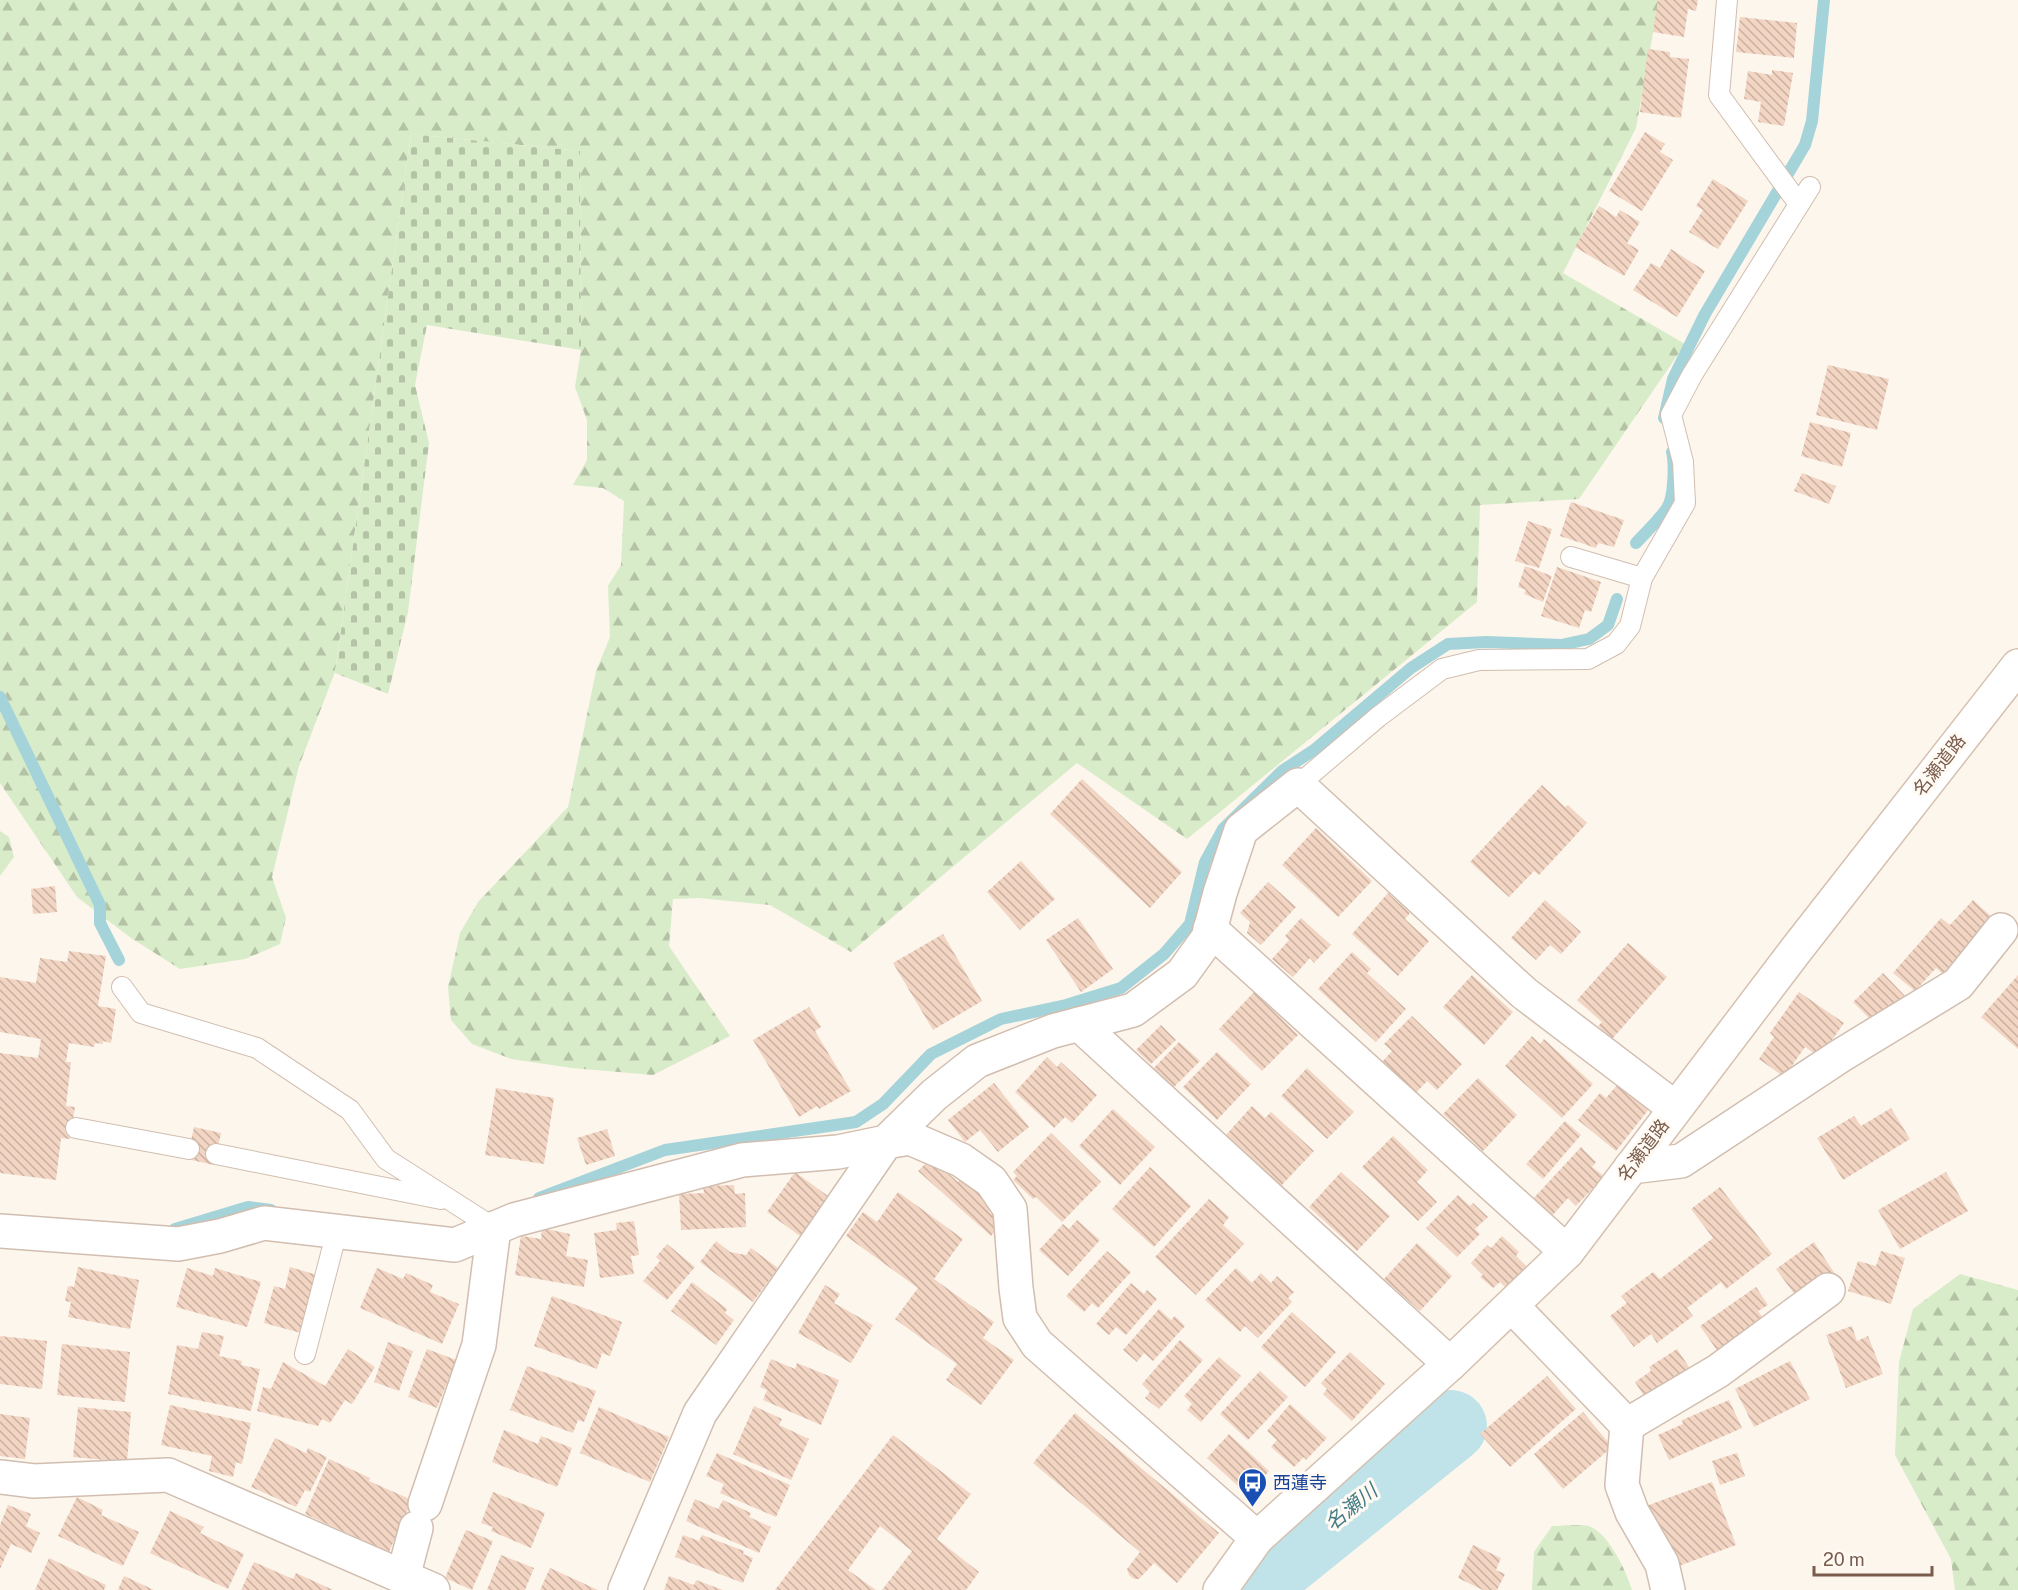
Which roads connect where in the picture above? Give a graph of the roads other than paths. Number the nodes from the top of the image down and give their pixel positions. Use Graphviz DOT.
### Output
graph roads {
  1 [pos="1726,0"];
  2 [pos="1810,187"];
  3 [pos="1799,204"];
  4 [pos="1571,557"];
  5 [pos="1642,578"];
  6 [pos="2018,666"];
  7 [pos="1298,785"];
  8 [pos="1210,929"];
  9 [pos="2001,930"];
  10 [pos="122,987"];
  11 [pos="1079,1024"];
  12 [pos="1675,1108"];
  13 [pos="76,1128"];
  14 [pos="886,1142"];
  15 [pos="189,1149"];
  16 [pos="216,1154"];
  17 [pos="1631,1167"];
  18 [pos="452,1201"];
  19 [pos="494,1228"];
  20 [pos="337,1231"];
  21 [pos="0,1232"];
  22 [pos="1567,1252"];
  23 [pos="1828,1290"];
  24 [pos="1512,1306"];
  25 [pos="305,1354"];
  26 [pos="1450,1364"];
  27 [pos="1627,1425"];
  28 [pos="0,1477"];
  29 [pos="1257,1538"];
  30 [pos="403,1577"];
  31 [pos="432,1590"];
  32 [pos="625,1590"];
  33 [pos="1220,1590"];
  34 [pos="1668,1590"];
  1 -- 3 [label="lane"];
  2 -- 3 [label="lane"];
  3 -- 5 [label="lane"];
  4 -- 5 [label="lane"];
  5 -- 7 [label="lane"];
  6 -- 12 [label="street, 名瀬道路"];
  7 -- 8 [label="street"];
  7 -- 12 [label="street"];
  8 -- 11 [label="street"];
  8 -- 22 [label="street"];
  9 -- 17 [label="street"];
  10 -- 18 [label="lane"];
  11 -- 14 [label="street"];
  11 -- 26 [label="street"];
  12 -- 17 [label="street, 名瀬道路"];
  13 -- 15 [label="lane"];
  14 -- 19 [label="street"];
  14 -- 29 [label="street"];
  14 -- 32 [label="street"];
  16 -- 18 [label="lane"];
  17 -- 22 [label="street, 名瀬道路"];
  18 -- 19 [label="lane"];
  19 -- 20 [label="street"];
  19 -- 30 [label="street"];
  20 -- 21 [label="street"];
  20 -- 25 [label="lane"];
  22 -- 24 [label="street, 名瀬道路"];
  23 -- 27 [label="street"];
  24 -- 26 [label="street, 名瀬道路"];
  24 -- 27 [label="street"];
  26 -- 29 [label="street, 名瀬道路"];
  27 -- 34 [label="street"];
  28 -- 30 [label="street"];
  29 -- 33 [label="street, 名瀬道路"];
  30 -- 31 [label="street"];
}
